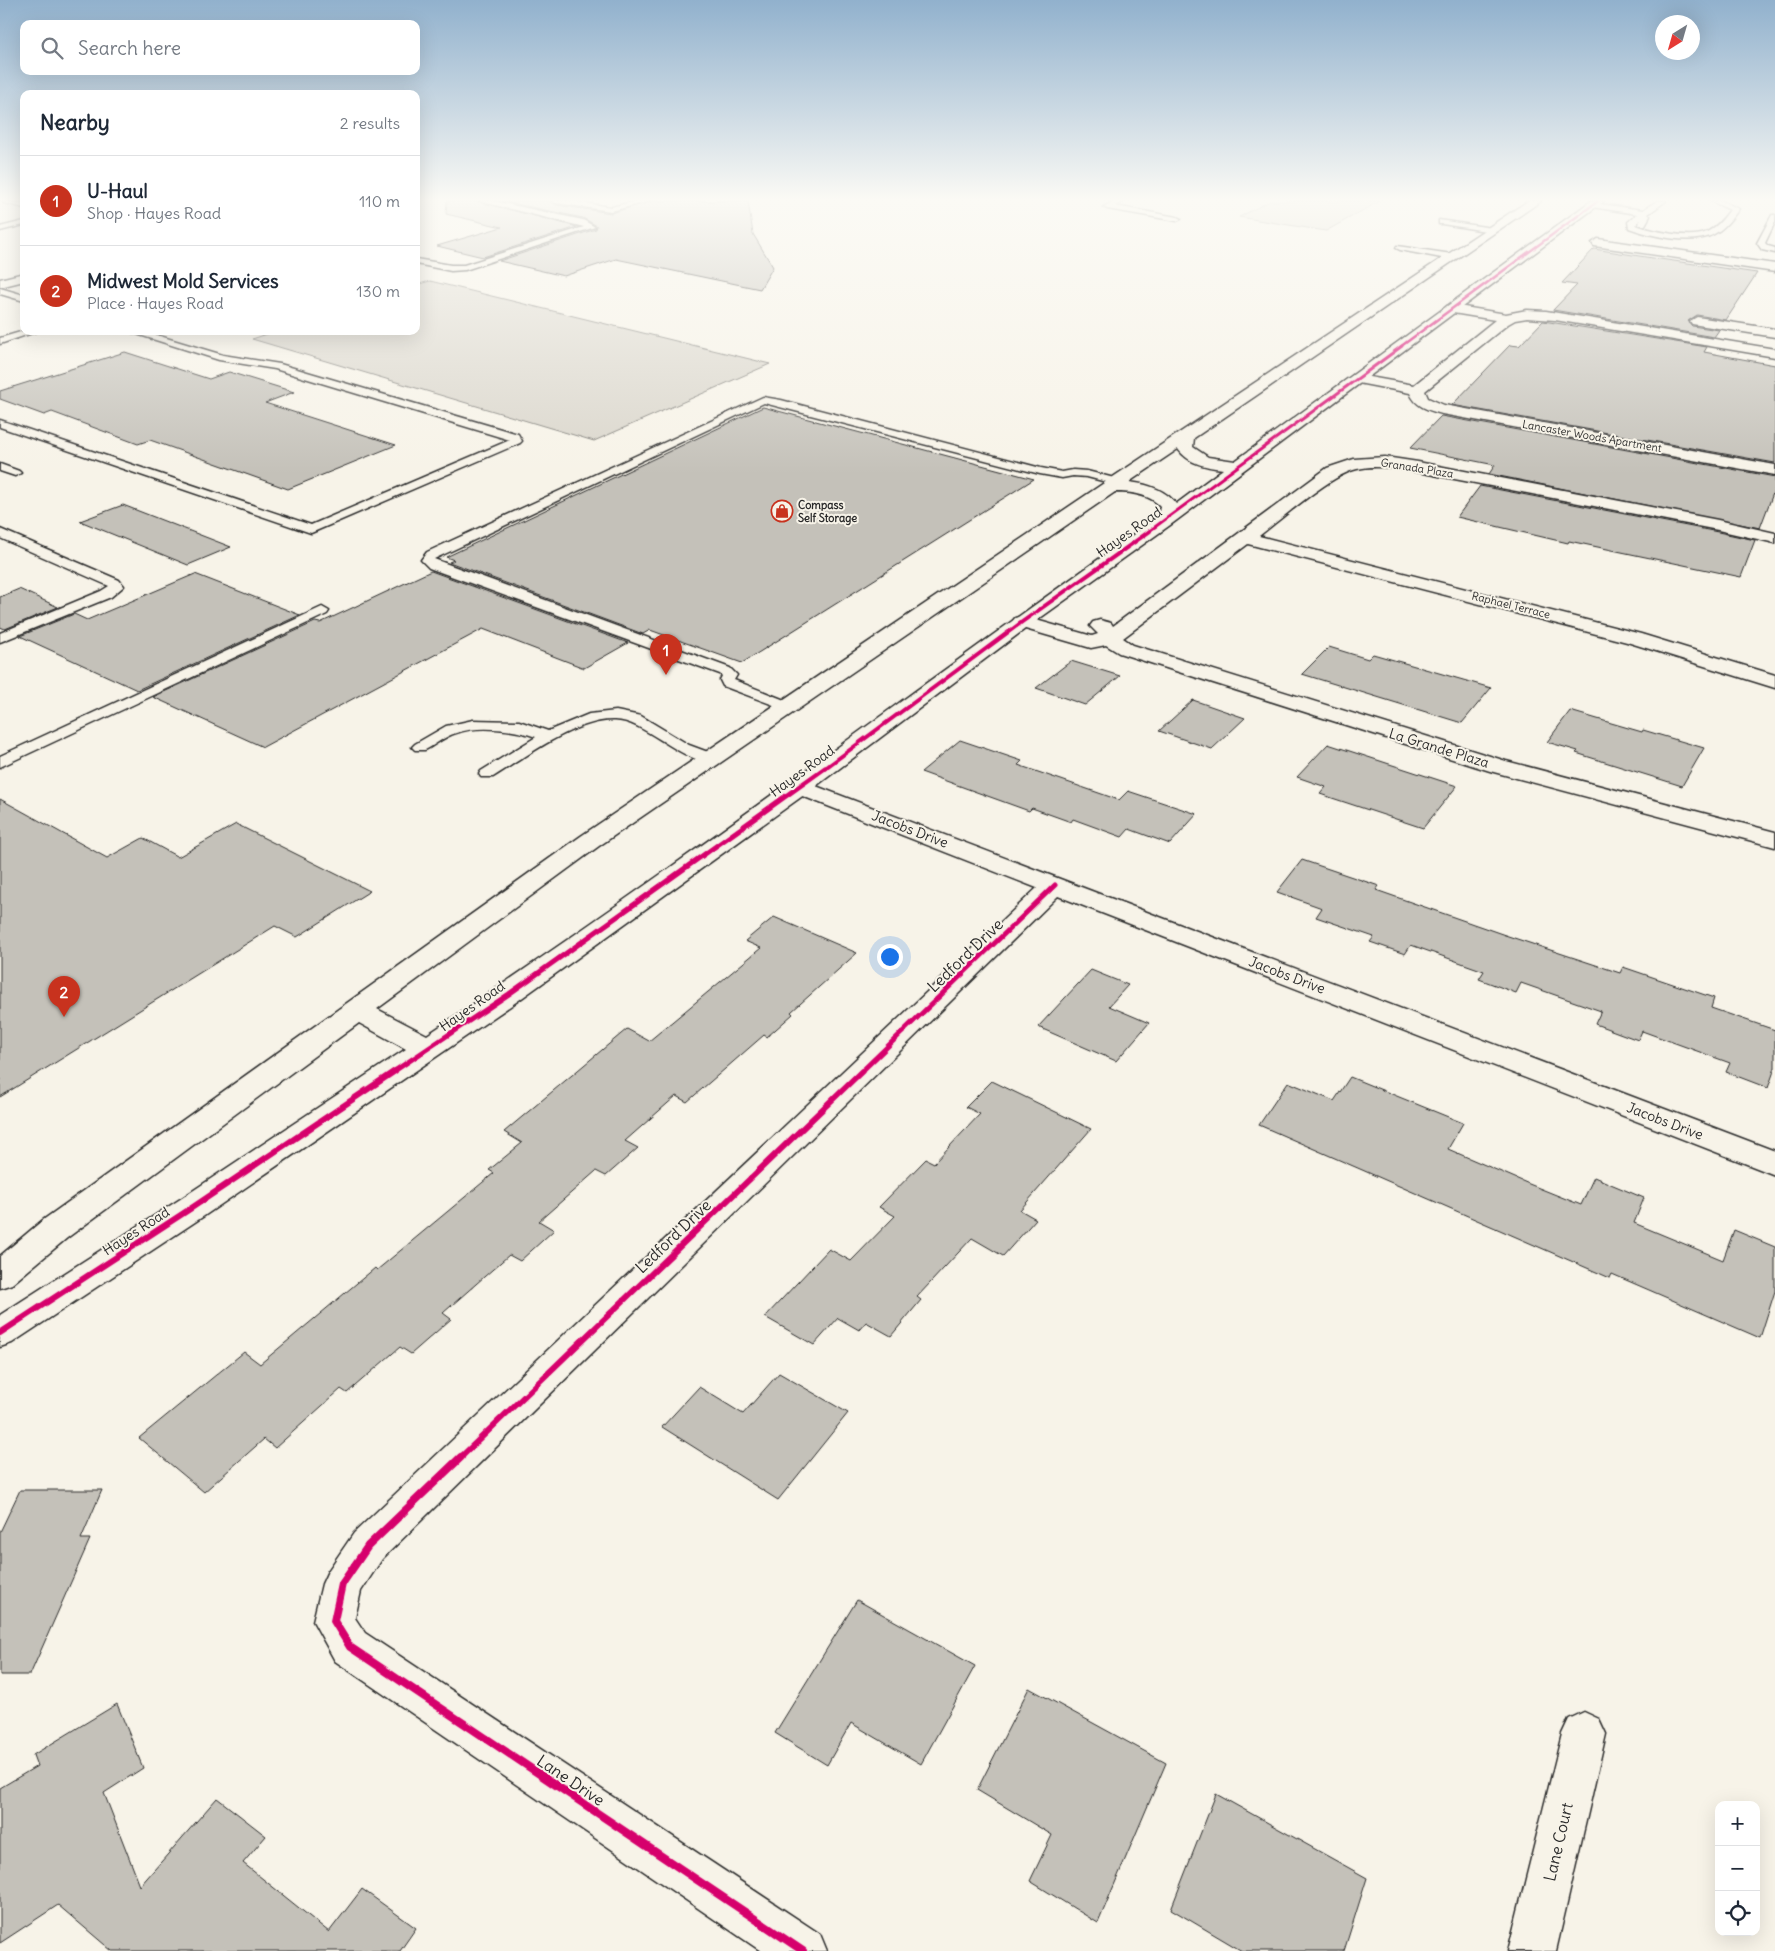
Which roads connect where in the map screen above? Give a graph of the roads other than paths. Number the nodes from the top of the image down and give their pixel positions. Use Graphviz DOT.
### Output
graph roads {
  1 [pos="4,292"];
  2 [pos="1400,292"];
  3 [pos="1472,292"];
  4 [pos="20,297"];
  5 [pos="1452,309"];
  6 [pos="1506,318"];
  7 [pos="1683,318"];
  8 [pos="1775,333"];
  9 [pos="20,334"];
  10 [pos="145,335"];
  11 [pos="2,339"];
  12 [pos="1775,353"];
  13 [pos="1358,379"];
  14 [pos="1417,390"];
  15 [pos="0,423"];
  16 [pos="1186,436"];
  17 [pos="1239,466"];
  18 [pos="0,467"];
  19 [pos="1775,470"];
  20 [pos="15,473"];
  21 [pos="1114,484"];
  22 [pos="1167,519"];
  23 [pos="0,533"];
  24 [pos="1245,538"];
  25 [pos="1775,538"];
  26 [pos="1041,608"];
  27 [pos="322,611"];
  28 [pos="1022,622"];
  29 [pos="0,638"];
  30 [pos="1110,638"];
  31 [pos="1775,682"];
  32 [pos="787,706"];
  33 [pos="548,736"];
  34 [pos="420,747"];
  35 [pos="710,758"];
  36 [pos="0,762"];
  37 [pos="486,774"];
  38 [pos="800,787"];
  39 [pos="1775,840"];
  40 [pos="1055,885"];
  41 [pos="357,1010"];
  42 [pos="429,1049"];
  43 [pos="1775,1163"];
  44 [pos="0,1275"];
  45 [pos="0,1333"];
  46 [pos="334,1621"];
  47 [pos="1584,1734"];
  48 [pos="803,1951"];
  49 [pos="1532,1951"];
  1 -- 4 [label="lane"];
  2 -- 16 [label="street"];
  3 -- 5 [label="street, Hayes Road"];
  5 -- 6 [label="street"];
  5 -- 13 [label="street, Hayes Road"];
  6 -- 12 [label="street"];
  6 -- 14 [label="street"];
  7 -- 8 [label="street"];
  9 -- 11 [label="lane"];
  10 -- 15 [label="lane"];
  13 -- 14 [label="street"];
  13 -- 17 [label="street, Hayes Road"];
  14 -- 19 [label="street, Lancaster Woods Apartment"];
  16 -- 17 [label="street"];
  16 -- 21 [label="street"];
  17 -- 22 [label="street, Hayes Road"];
  18 -- 20 [label="lane"];
  21 -- 22 [label="street"];
  21 -- 32 [label="street"];
  21 -- 32 [label="lane"];
  22 -- 26 [label="street, Hayes Road"];
  23 -- 29 [label="lane"];
  24 -- 25 [label="street, Granada Plaza"];
  24 -- 30 [label="street, Granada Plaza"];
  24 -- 31 [label="street, Raphael Terrace"];
  26 -- 28 [label="street, Hayes Road"];
  26 -- 30 [label="street, La Grande Plaza"];
  27 -- 36 [label="lane"];
  28 -- 30 [label="street"];
  28 -- 38 [label="street, Hayes Road"];
  30 -- 39 [label="street, La Grande Plaza"];
  32 -- 35 [label="street"];
  33 -- 34 [label="lane"];
  33 -- 35 [label="lane"];
  33 -- 37 [label="lane"];
  35 -- 41 [label="street"];
  38 -- 40 [label="street, Jacobs Drive"];
  38 -- 42 [label="street, Hayes Road"];
  40 -- 43 [label="street, Jacobs Drive"];
  40 -- 46 [label="street, Ledford Drive"];
  41 -- 42 [label="street"];
  41 -- 44 [label="street"];
  42 -- 45 [label="street, Hayes Road"];
  46 -- 48 [label="street, Lane Drive"];
  47 -- 49 [label="street, Lane Court"];
}
